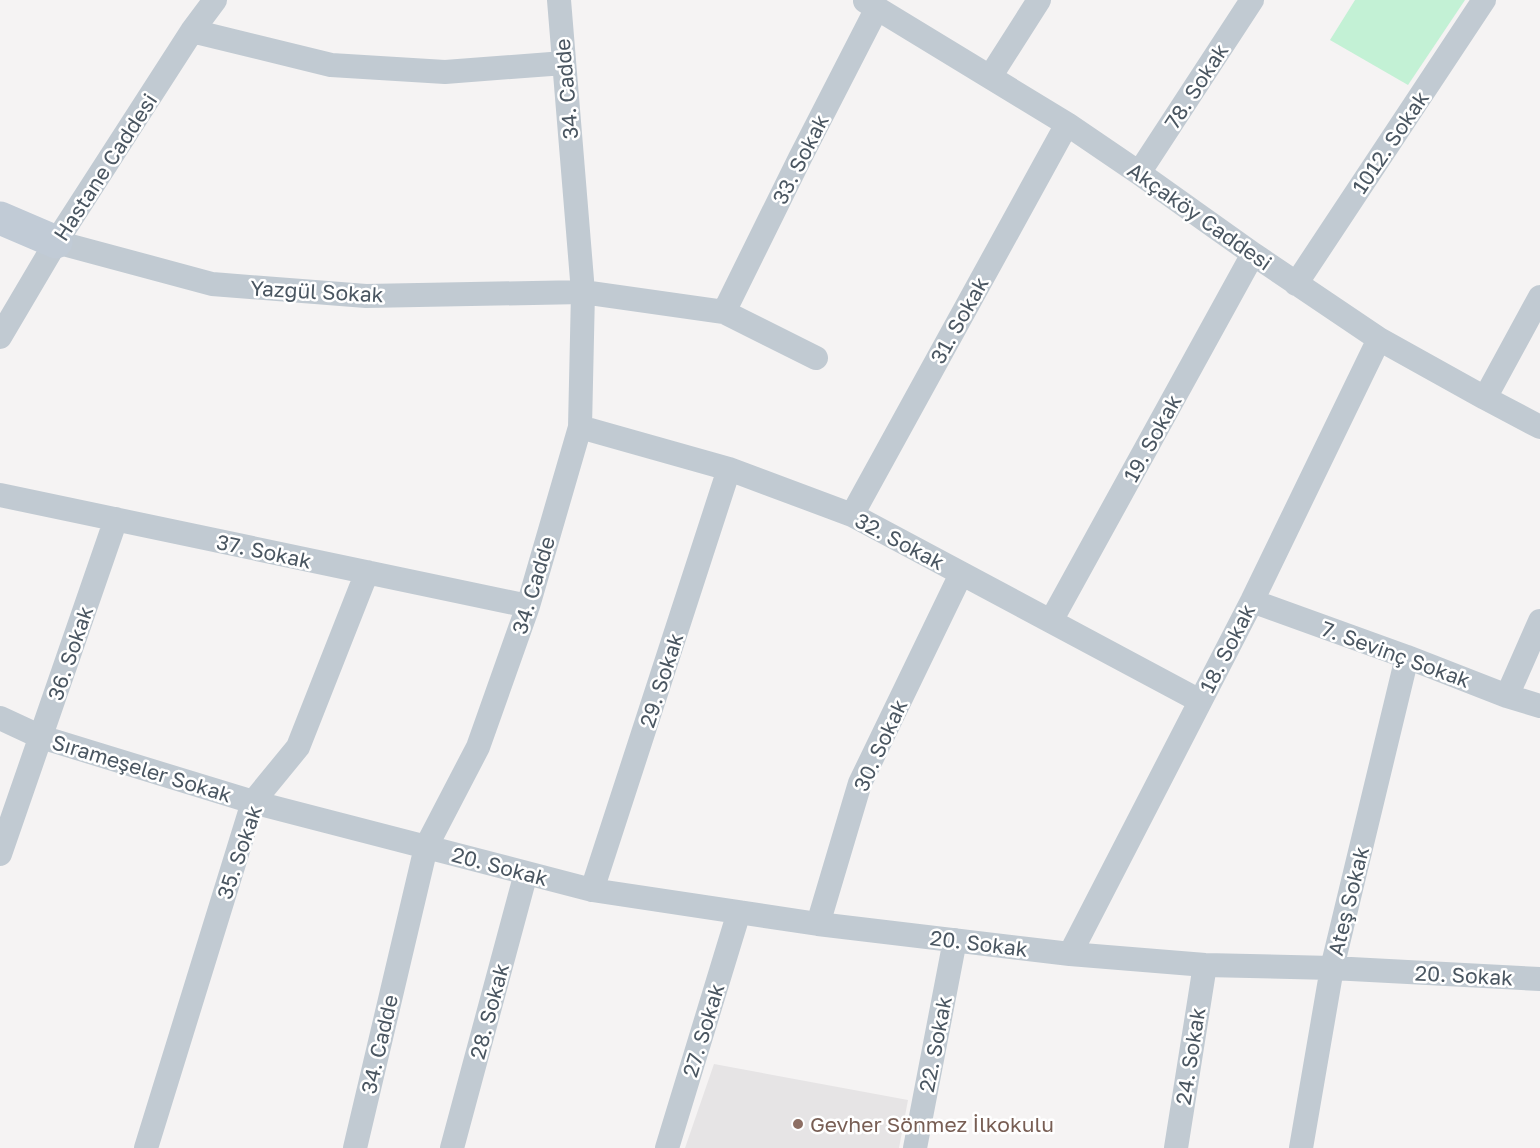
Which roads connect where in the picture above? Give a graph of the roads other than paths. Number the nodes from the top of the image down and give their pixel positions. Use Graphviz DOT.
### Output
graph roads {
  1 [pos="215,0"];
  2 [pos="558,0"];
  3 [pos="1039,0"];
  4 [pos="1252,0"];
  5 [pos="1484,0"];
  6 [pos="870,4"];
  7 [pos="192,31"];
  8 [pos="564,63"];
  9 [pos="990,77"];
  10 [pos="1067,124"];
  11 [pos="1139,173"];
  12 [pos="0,218"];
  13 [pos="56,242"];
  14 [pos="1253,254"];
  15 [pos="1296,284"];
  16 [pos="583,292"];
  17 [pos="1540,297"];
  18 [pos="724,312"];
  19 [pos="0,338"];
  20 [pos="1379,339"];
  21 [pos="816,358"];
  22 [pos="1485,399"];
  23 [pos="580,427"];
  24 [pos="1540,427"];
  25 [pos="729,469"];
  26 [pos="0,495"];
  27 [pos="852,515"];
  28 [pos="116,519"];
  29 [pos="367,572"];
  30 [pos="961,574"];
  31 [pos="1251,602"];
  32 [pos="528,606"];
  33 [pos="1051,621"];
  34 [pos="1540,621"];
  35 [pos="1407,657"];
  36 [pos="1507,696"];
  37 [pos="1200,701"];
  38 [pos="1540,706"];
  39 [pos="0,718"];
  40 [pos="41,737"];
  41 [pos="253,802"];
  42 [pos="426,847"];
  43 [pos="0,854"];
  44 [pos="526,873"];
  45 [pos="592,890"];
  46 [pos="739,912"];
  47 [pos="818,924"];
  48 [pos="955,940"];
  49 [pos="1070,954"];
  50 [pos="1205,965"];
  51 [pos="1332,968"];
  52 [pos="1540,979"];
  53 [pos="146,1148"];
  54 [pos="355,1148"];
  55 [pos="452,1148"];
  56 [pos="667,1148"];
  57 [pos="915,1148"];
  58 [pos="1176,1148"];
  59 [pos="1301,1148"];
  1 -- 7 [label="street, Hastane Caddesi"];
  2 -- 8 [label="street, 34. Cadde"];
  3 -- 9 [label="street"];
  4 -- 11 [label="street, 78. Sokak"];
  5 -- 15 [label="street, 1012. Sokak"];
  6 -- 9 [label="street, Akçaköy Caddesi"];
  6 -- 18 [label="street, 33. Sokak"];
  7 -- 8 [label="street"];
  7 -- 13 [label="street, Hastane Caddesi"];
  8 -- 16 [label="street, 34. Cadde"];
  9 -- 10 [label="street, Akçaköy Caddesi"];
  10 -- 11 [label="street, Akçaköy Caddesi"];
  10 -- 27 [label="street, 31. Sokak"];
  11 -- 14 [label="street, Akçaköy Caddesi"];
  12 -- 13 [label="main road"];
  13 -- 16 [label="street, Yazgül Sokak"];
  13 -- 19 [label="street, Hastane Caddesi"];
  14 -- 15 [label="street, Akçaköy Caddesi"];
  14 -- 33 [label="street, 19. Sokak"];
  15 -- 20 [label="street, Akçaköy Caddesi"];
  16 -- 18 [label="street"];
  16 -- 23 [label="street, 34. Cadde"];
  17 -- 22 [label="street"];
  18 -- 21 [label="street"];
  20 -- 22 [label="street, Akçaköy Caddesi"];
  20 -- 31 [label="street, 18. Sokak"];
  22 -- 24 [label="street, Akçaköy Caddesi"];
  23 -- 25 [label="street, 32. Sokak"];
  23 -- 32 [label="street, 34. Cadde"];
  25 -- 27 [label="street, 32. Sokak"];
  25 -- 45 [label="street, 29. Sokak"];
  26 -- 28 [label="street, 37. Sokak"];
  27 -- 30 [label="street, 32. Sokak"];
  28 -- 29 [label="street, 37. Sokak"];
  28 -- 40 [label="street, 36. Sokak"];
  29 -- 32 [label="street, 37. Sokak"];
  29 -- 41 [label="street, 35. Sokak"];
  30 -- 33 [label="street, 32. Sokak"];
  30 -- 47 [label="street, 30. Sokak"];
  31 -- 35 [label="street, 7. Sevinç Sokak"];
  31 -- 37 [label="street, 18. Sokak"];
  32 -- 42 [label="street, 34. Cadde"];
  33 -- 37 [label="street, 32. Sokak"];
  34 -- 36 [label="street"];
  35 -- 36 [label="street, 7. Sevinç Sokak"];
  35 -- 51 [label="street, Ateş Sokak"];
  36 -- 38 [label="street, 7. Sevinç Sokak"];
  37 -- 49 [label="street, 18. Sokak"];
  39 -- 40 [label="street, Sırameşeler Sokak"];
  40 -- 41 [label="street, Sırameşeler Sokak"];
  40 -- 43 [label="street, 36. Sokak"];
  41 -- 42 [label="street, Sırameşeler Sokak"];
  41 -- 53 [label="street, 35. Sokak"];
  42 -- 44 [label="street, 20. Sokak"];
  42 -- 54 [label="street, 34. Cadde"];
  44 -- 45 [label="street, 20. Sokak"];
  44 -- 55 [label="street, 28. Sokak"];
  45 -- 46 [label="street, 20. Sokak"];
  46 -- 47 [label="street, 20. Sokak"];
  46 -- 56 [label="street, 27. Sokak"];
  47 -- 48 [label="street, 20. Sokak"];
  48 -- 49 [label="street, 20. Sokak"];
  48 -- 57 [label="street, 22. Sokak"];
  49 -- 50 [label="street, 20. Sokak"];
  50 -- 51 [label="street, 20. Sokak"];
  50 -- 58 [label="street, 24. Sokak"];
  51 -- 52 [label="street, 20. Sokak"];
  51 -- 59 [label="street, Ateş Sokak"];
}
